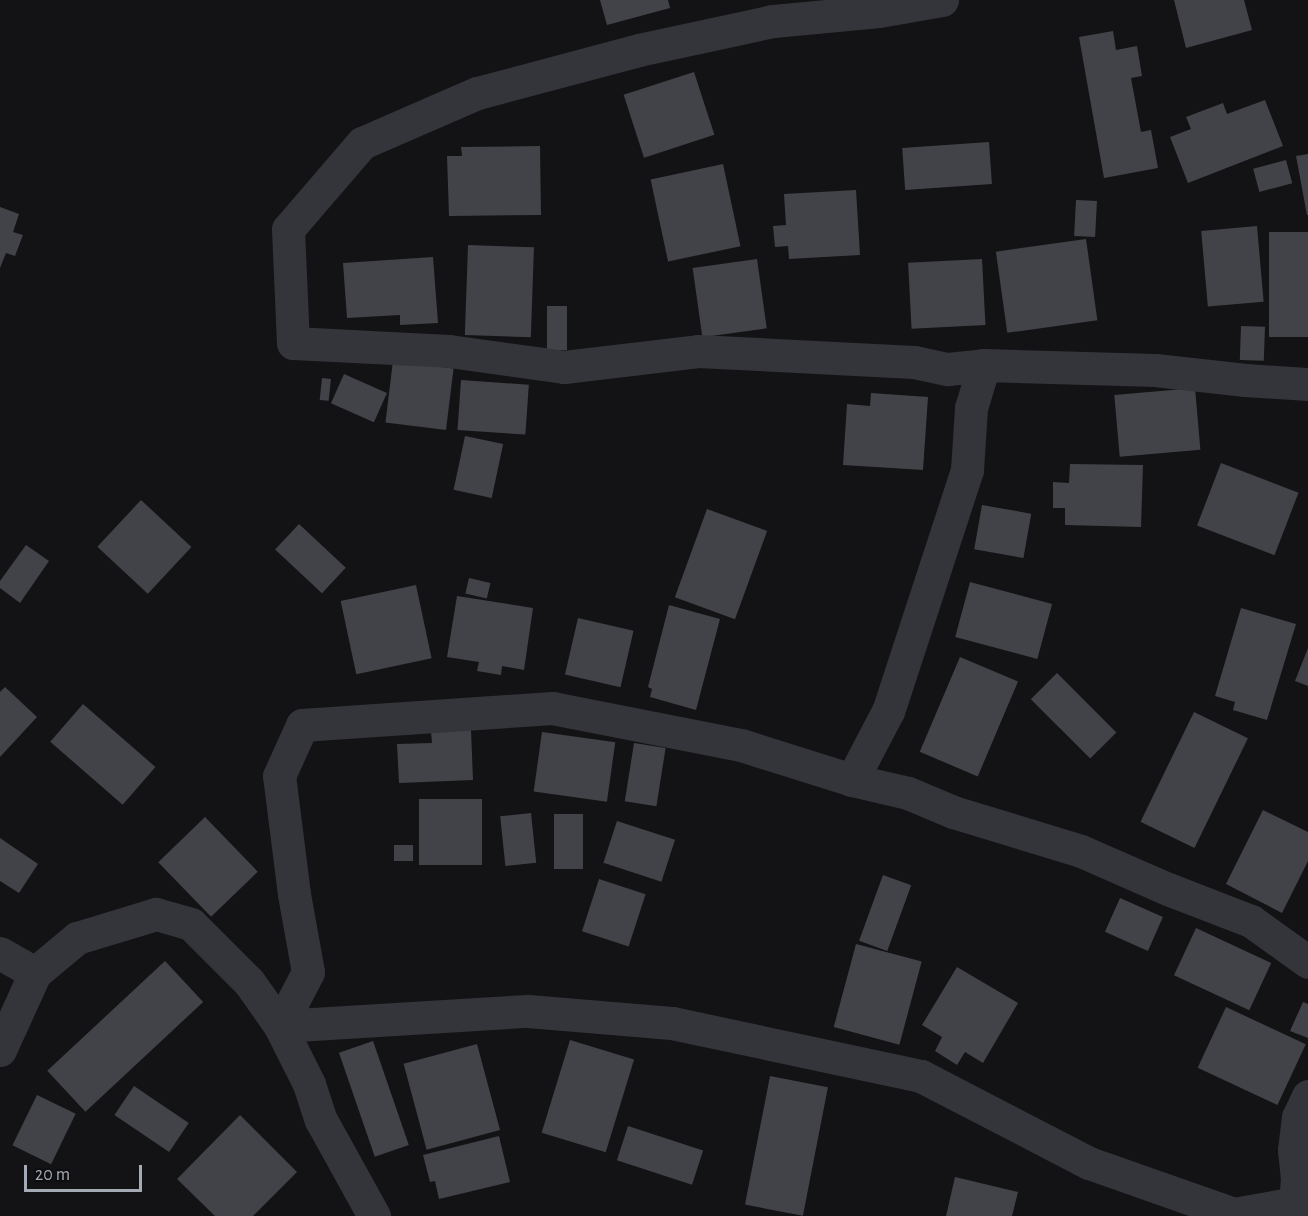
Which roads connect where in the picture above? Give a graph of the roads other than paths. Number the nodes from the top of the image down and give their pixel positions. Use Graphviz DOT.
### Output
graph roads {
  1 [pos="942,0"];
  2 [pos="984,365"];
  3 [pos="1308,384"];
  4 [pos="852,780"];
  5 [pos="0,953"];
  6 [pos="1308,962"];
  7 [pos="35,973"];
  8 [pos="280,1026"];
  9 [pos="0,1050"];
  10 [pos="1308,1096"];
  11 [pos="1301,1209"];
  12 [pos="374,1216"];
  1 -- 2 [label="street"];
  2 -- 3 [label="street"];
  2 -- 4 [label="street"];
  4 -- 6 [label="street"];
  4 -- 8 [label="street"];
  5 -- 7 [label="street"];
  7 -- 8 [label="street"];
  7 -- 9 [label="street"];
  8 -- 11 [label="street"];
  8 -- 12 [label="street"];
  10 -- 11 [label="street"];
}
